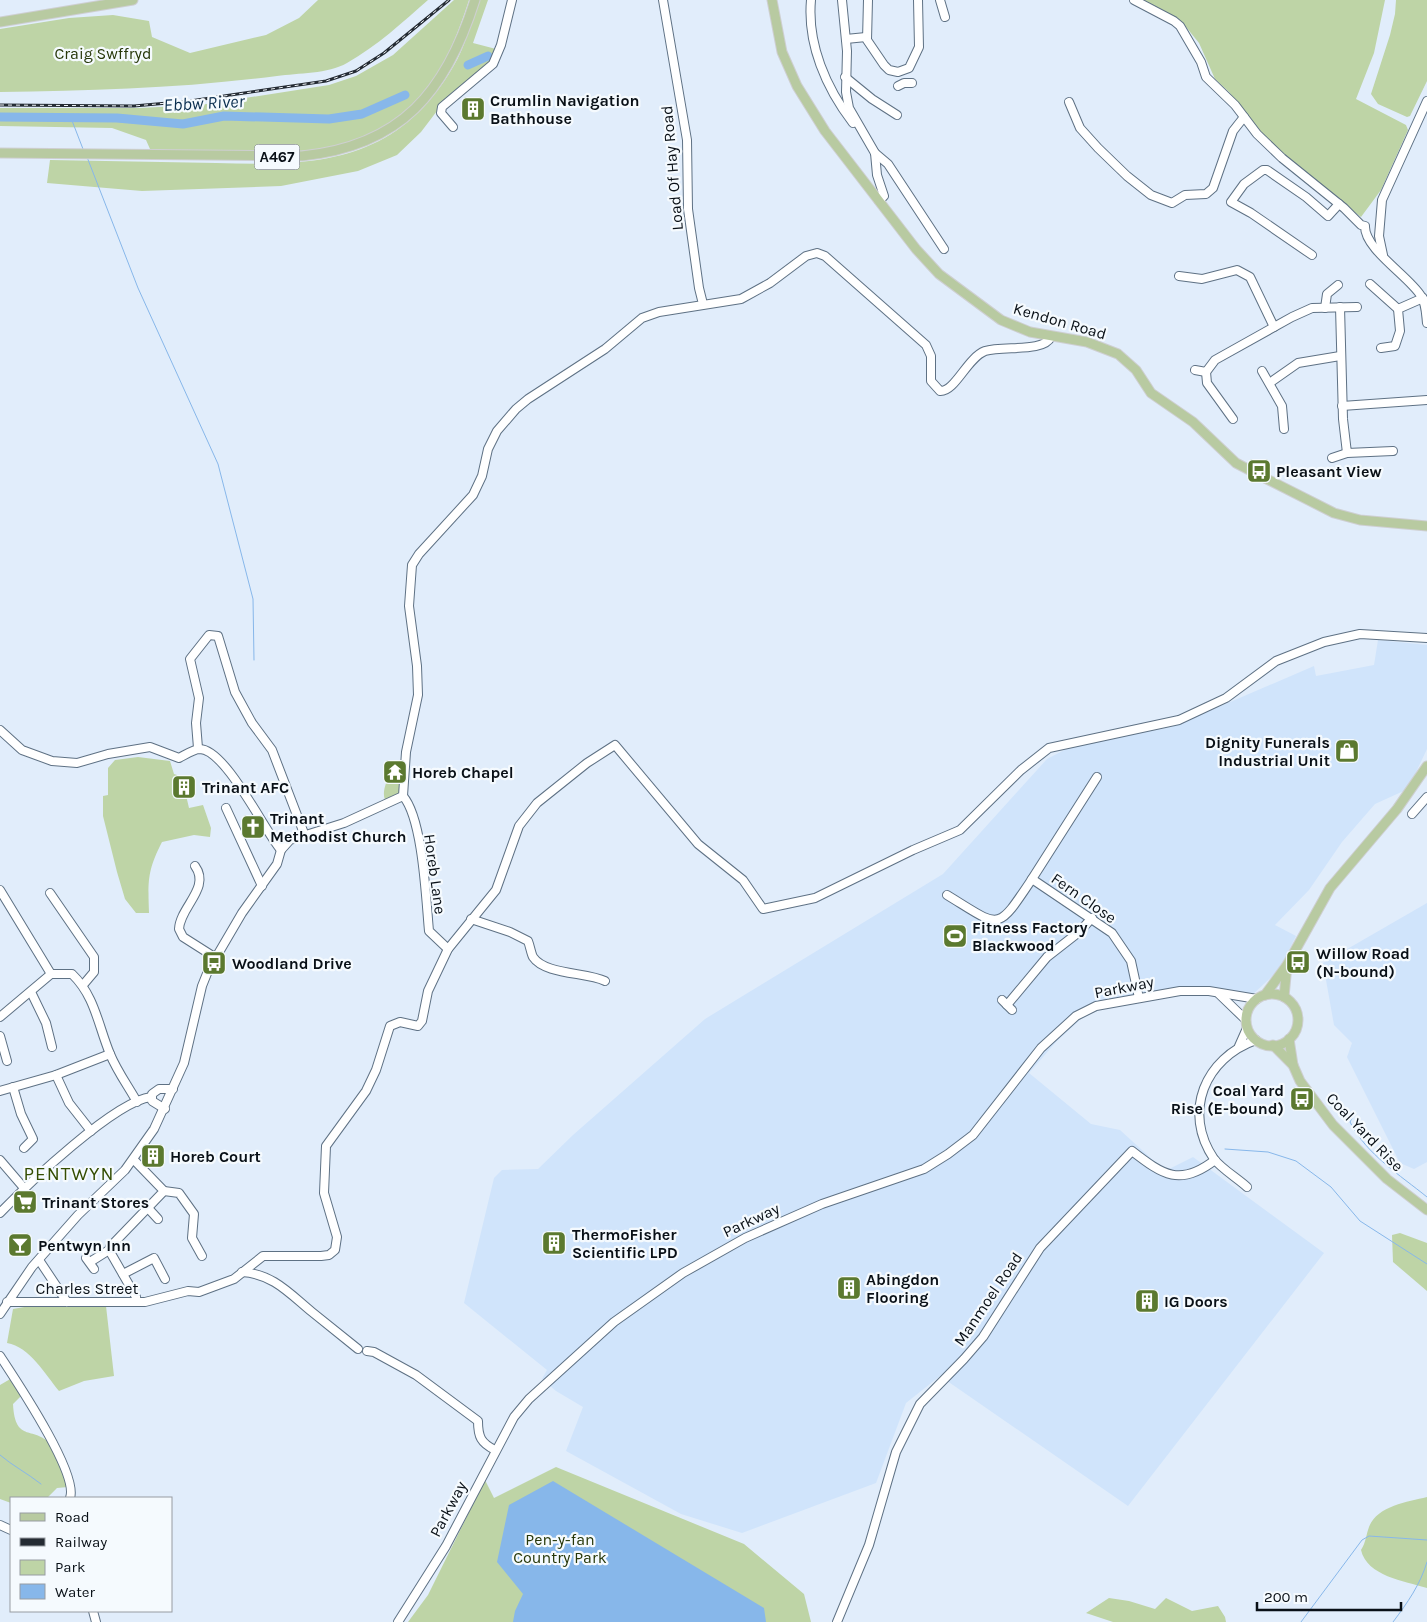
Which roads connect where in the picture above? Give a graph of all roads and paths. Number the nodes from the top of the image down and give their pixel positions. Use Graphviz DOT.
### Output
graph roads {
  1 [pos="133,0"];
  2 [pos="475,0"];
  3 [pos="512,0"];
  4 [pos="663,0"];
  5 [pos="772,0"];
  6 [pos="811,0"];
  7 [pos="842,0"];
  8 [pos="868,0"];
  9 [pos="918,0"];
  10 [pos="940,0"];
  11 [pos="1134,0"];
  12 [pos="945,17"];
  13 [pos="0,22"];
  14 [pos="866,37"];
  15 [pos="846,39"];
  16 [pos="902,71"];
  17 [pos="845,77"];
  18 [pos="905,84"];
  19 [pos="1427,101"];
  20 [pos="1070,102"];
  21 [pos="897,115"];
  22 [pos="1244,117"];
  23 [pos="453,127"];
  24 [pos="861,129"];
  25 [pos="0,153"];
  26 [pos="875,153"];
  27 [pos="879,201"];
  28 [pos="1339,204"];
  29 [pos="1379,220"];
  30 [pos="1365,226"];
  31 [pos="944,249"];
  32 [pos="1312,255"];
  33 [pos="1383,255"];
  34 [pos="1179,276"];
  35 [pos="1370,284"];
  36 [pos="1338,285"];
  37 [pos="1423,298"];
  38 [pos="703,304"];
  39 [pos="1340,307"];
  40 [pos="1357,307"];
  41 [pos="1325,308"];
  42 [pos="1398,309"];
  43 [pos="1427,323"];
  44 [pos="1274,327"];
  45 [pos="1050,337"];
  46 [pos="1381,348"];
  47 [pos="1340,356"];
  48 [pos="1195,370"];
  49 [pos="1262,370"];
  50 [pos="1206,372"];
  51 [pos="1271,382"];
  52 [pos="1427,400"];
  53 [pos="1342,406"];
  54 [pos="1233,419"];
  55 [pos="1284,429"];
  56 [pos="1393,451"];
  57 [pos="1347,453"];
  58 [pos="1332,458"];
  59 [pos="1427,526"];
  60 [pos="1427,638"];
  61 [pos="0,730"];
  62 [pos="198,748"];
  63 [pos="1427,766"];
  64 [pos="1424,776"];
  65 [pos="1097,777"];
  66 [pos="404,796"];
  67 [pos="1427,797"];
  68 [pos="226,808"];
  69 [pos="1412,814"];
  70 [pos="305,836"];
  71 [pos="281,850"];
  72 [pos="195,866"];
  73 [pos="1032,878"];
  74 [pos="262,886"];
  75 [pos="0,890"];
  76 [pos="50,893"];
  77 [pos="948,895"];
  78 [pos="1092,918"];
  79 [pos="471,919"];
  80 [pos="448,949"];
  81 [pos="216,958"];
  82 [pos="1287,965"];
  83 [pos="51,974"];
  84 [pos="605,981"];
  85 [pos="83,985"];
  86 [pos="31,992"];
  87 [pos="1219,994"];
  88 [pos="1261,997"];
  89 [pos="1284,997"];
  90 [pos="1139,998"];
  91 [pos="1007,1005"];
  92 [pos="0,1017"];
  93 [pos="1247,1024"];
  94 [pos="0,1036"];
  95 [pos="1289,1039"];
  96 [pos="1256,1040"];
  97 [pos="1239,1046"];
  98 [pos="1273,1046"];
  99 [pos="52,1047"];
  100 [pos="110,1054"];
  101 [pos="7,1061"];
  102 [pos="1293,1065"];
  103 [pos="56,1075"];
  104 [pos="13,1087"];
  105 [pos="172,1089"];
  106 [pos="0,1091"];
  107 [pos="151,1097"];
  108 [pos="137,1102"];
  109 [pos="165,1109"];
  110 [pos="91,1131"];
  111 [pos="24,1148"];
  112 [pos="0,1160"];
  113 [pos="134,1160"];
  114 [pos="1215,1160"];
  115 [pos="1247,1187"];
  116 [pos="24,1188"];
  117 [pos="164,1191"];
  118 [pos="147,1207"];
  119 [pos="1427,1210"];
  120 [pos="0,1213"];
  121 [pos="158,1218"];
  122 [pos="109,1250"];
  123 [pos="202,1256"];
  124 [pos="39,1260"];
  125 [pos="90,1263"];
  126 [pos="242,1272"];
  127 [pos="123,1274"];
  128 [pos="165,1279"];
  129 [pos="136,1297"];
  130 [pos="8,1302"];
  131 [pos="67,1302"];
  132 [pos="0,1314"];
  133 [pos="358,1349"];
  134 [pos="367,1351"];
  135 [pos="0,1356"];
  136 [pos="495,1450"];
  137 [pos="70,1497"];
  138 [pos="398,1622"];
  139 [pos="837,1622"];
  1 -- 13 [label="main road"];
  2 -- 25 [label="main road, A467"];
  3 -- 23 [label="street"];
  4 -- 38 [label="street, Load Of Hay Road"];
  5 -- 27 [label="main road, Kendon Road"];
  6 -- 24 [label="street"];
  7 -- 15 [label="street"];
  8 -- 14 [label="street"];
  9 -- 16 [label="street"];
  10 -- 12 [label="street"];
  11 -- 22 [label="street"];
  14 -- 15 [label="street"];
  14 -- 16 [label="street"];
  15 -- 17 [label="street"];
  16 -- 18 [label="street"];
  17 -- 21 [label="street"];
  17 -- 24 [label="street"];
  19 -- 29 [label="street"];
  20 -- 22 [label="street"];
  22 -- 28 [label="street"];
  24 -- 26 [label="street"];
  26 -- 27 [label="street"];
  26 -- 31 [label="street"];
  27 -- 45 [label="main road, Kendon Road"];
  28 -- 30 [label="street"];
  28 -- 32 [label="street"];
  29 -- 30 [label="street"];
  29 -- 33 [label="street"];
  30 -- 33 [label="street"];
  33 -- 37 [label="street"];
  34 -- 44 [label="street"];
  35 -- 42 [label="street"];
  36 -- 41 [label="street"];
  37 -- 42 [label="street"];
  37 -- 43 [label="street"];
  38 -- 45 [label="street"];
  38 -- 66 [label="street"];
  39 -- 40 [label="street"];
  39 -- 41 [label="street"];
  39 -- 47 [label="street"];
  41 -- 44 [label="street"];
  42 -- 46 [label="street"];
  44 -- 50 [label="street"];
  45 -- 59 [label="main road, Kendon Road"];
  47 -- 51 [label="street"];
  47 -- 53 [label="street"];
  48 -- 50 [label="street"];
  49 -- 51 [label="street"];
  50 -- 54 [label="street"];
  51 -- 55 [label="street"];
  52 -- 53 [label="street"];
  53 -- 57 [label="street"];
  56 -- 57 [label="street"];
  57 -- 58 [label="street"];
  60 -- 79 [label="street"];
  61 -- 62 [label="street"];
  62 -- 70 [label="street"];
  62 -- 71 [label="street"];
  63 -- 64 [label="main road"];
  64 -- 82 [label="main road"];
  65 -- 73 [label="street, Fern Close"];
  66 -- 70 [label="street"];
  66 -- 80 [label="street, Horeb Lane"];
  67 -- 69 [label="street"];
  68 -- 74 [label="street"];
  70 -- 71 [label="street"];
  71 -- 74 [label="street"];
  72 -- 81 [label="street"];
  73 -- 77 [label="street, Fern Close"];
  73 -- 78 [label="street, Fern Close"];
  74 -- 81 [label="street"];
  75 -- 83 [label="street"];
  76 -- 85 [label="street"];
  78 -- 90 [label="street, Fern Close"];
  78 -- 91 [label="street"];
  79 -- 80 [label="street"];
  79 -- 84 [label="street"];
  80 -- 126 [label="street, Charles Street"];
  81 -- 105 [label="street"];
  82 -- 88 [label="main road"];
  82 -- 89 [label="main road"];
  83 -- 85 [label="street"];
  83 -- 86 [label="street"];
  85 -- 100 [label="street"];
  86 -- 92 [label="street"];
  86 -- 99 [label="street"];
  87 -- 88 [label="street, Parkway"];
  87 -- 90 [label="street, Parkway"];
  87 -- 93 [label="street"];
  88 -- 89 [label="main road"];
  88 -- 93 [label="main road"];
  89 -- 95 [label="main road"];
  90 -- 136 [label="street, Parkway"];
  93 -- 96 [label="main road"];
  93 -- 97 [label="street"];
  94 -- 101 [label="street"];
  95 -- 98 [label="main road"];
  95 -- 102 [label="main road, Coal Yard Rise"];
  96 -- 97 [label="street"];
  96 -- 98 [label="main road"];
  97 -- 114 [label="street"];
  98 -- 102 [label="main road, Coal Yard Rise"];
  100 -- 103 [label="street"];
  100 -- 108 [label="street"];
  102 -- 119 [label="main road, Coal Yard Rise"];
  103 -- 104 [label="street"];
  103 -- 110 [label="street"];
  104 -- 106 [label="street"];
  104 -- 111 [label="street"];
  105 -- 107 [label="street"];
  105 -- 109 [label="street"];
  107 -- 108 [label="street"];
  107 -- 109 [label="street"];
  108 -- 110 [label="street"];
  109 -- 113 [label="street"];
  110 -- 116 [label="street"];
  112 -- 116 [label="street"];
  113 -- 117 [label="street"];
  113 -- 124 [label="street"];
  114 -- 115 [label="street"];
  114 -- 139 [label="street, Manmoel Road"];
  116 -- 120 [label="street"];
  117 -- 118 [label="street"];
  117 -- 123 [label="street"];
  118 -- 121 [label="street"];
  118 -- 122 [label="street"];
  122 -- 125 [label="street"];
  122 -- 127 [label="street"];
  124 -- 130 [label="street"];
  124 -- 131 [label="street"];
  126 -- 131 [label="street, Charles Street"];
  126 -- 133 [label="street"];
  127 -- 128 [label="street"];
  127 -- 129 [label="street"];
  130 -- 131 [label="street, Charles Street"];
  130 -- 132 [label="street"];
  134 -- 136 [label="street"];
  135 -- 137 [label="street"];
  136 -- 138 [label="street, Parkway"];
}
